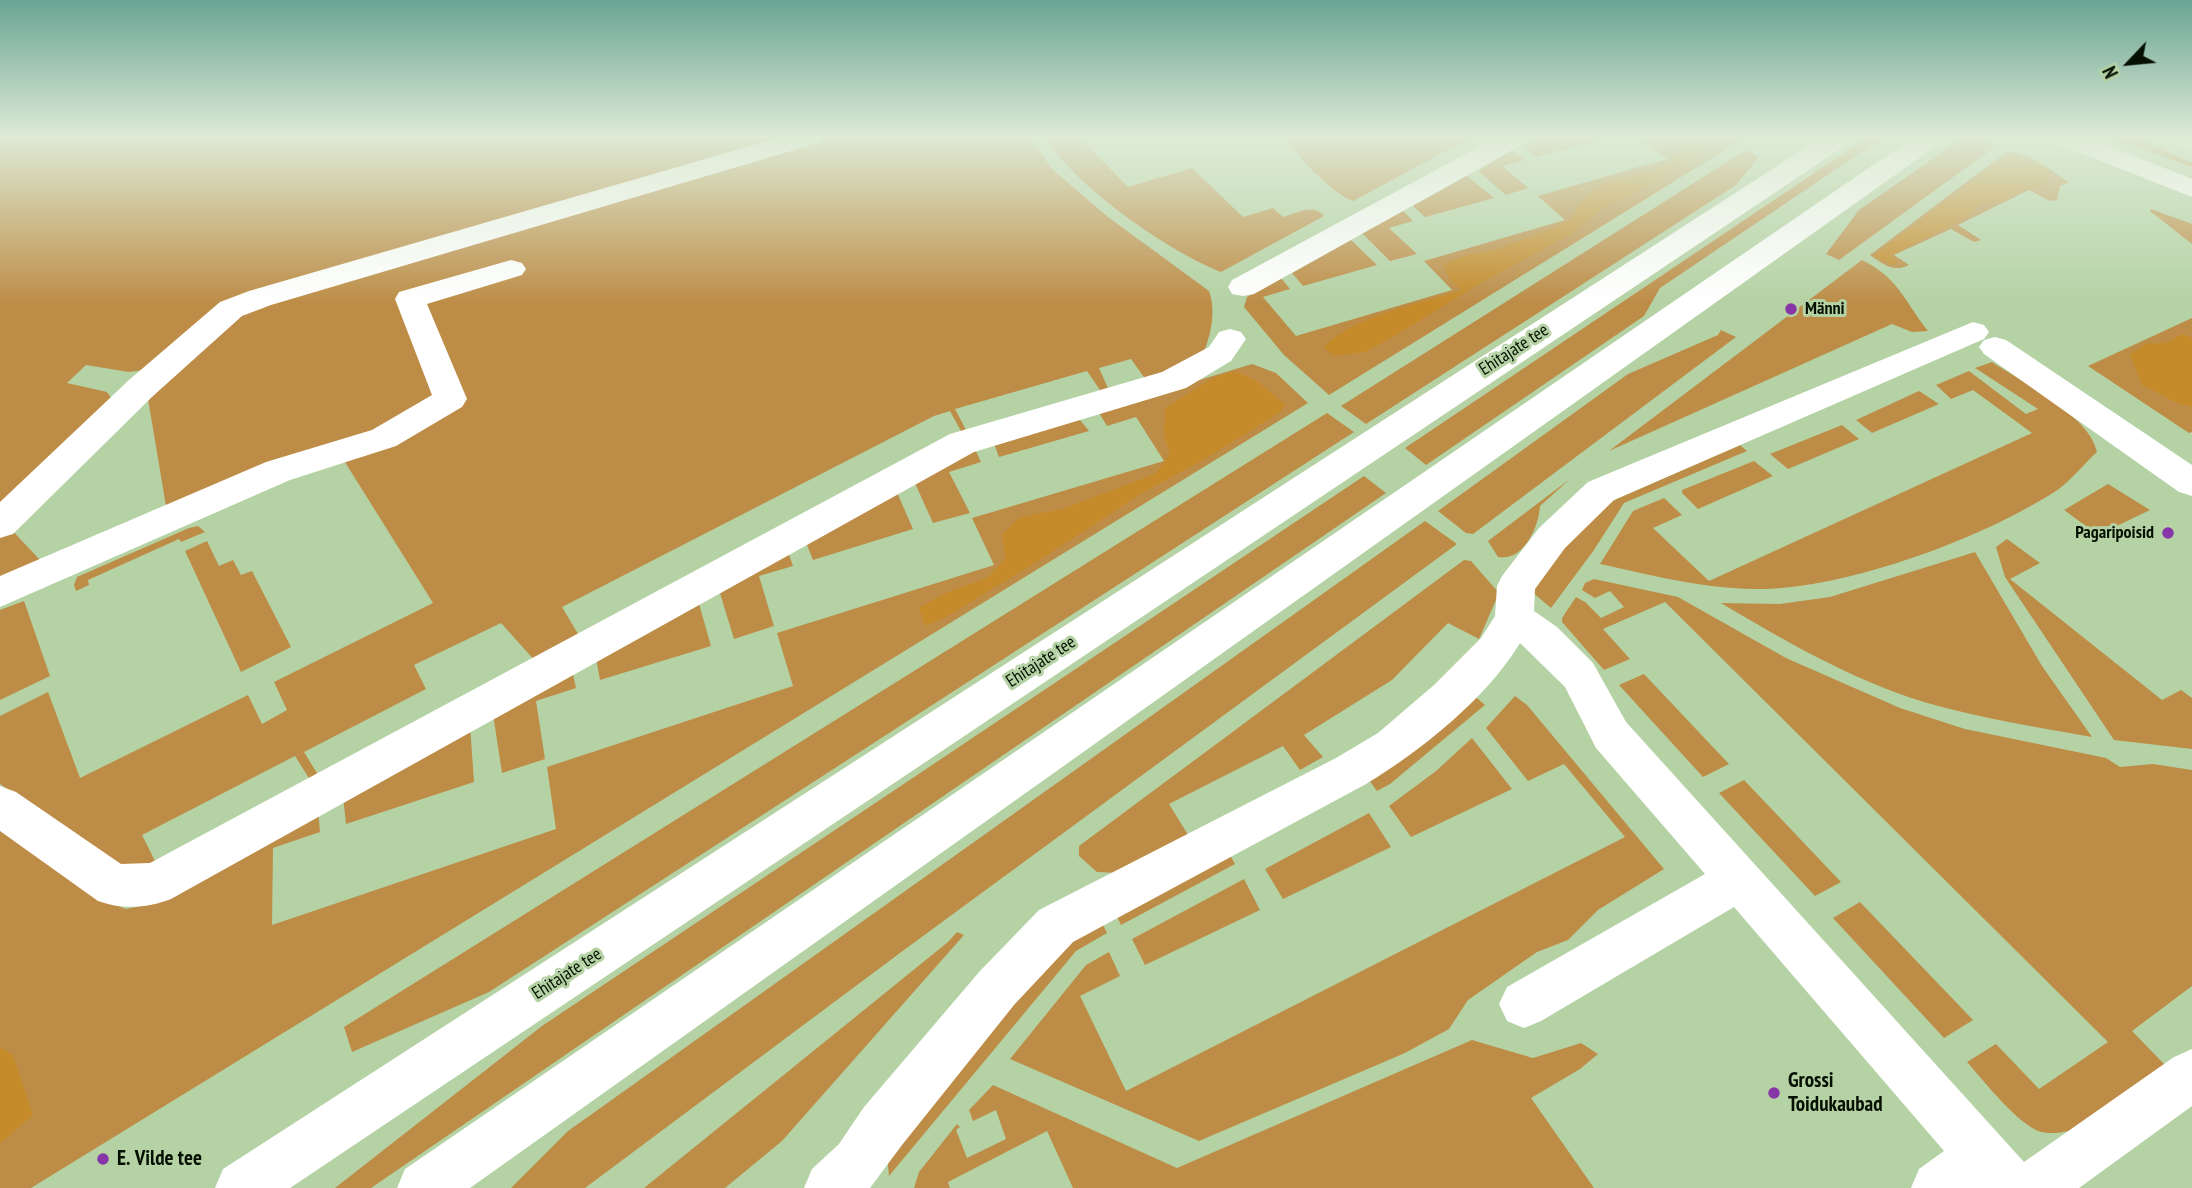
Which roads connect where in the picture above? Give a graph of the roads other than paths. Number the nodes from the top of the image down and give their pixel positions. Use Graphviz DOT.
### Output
graph roads {
  1 [pos="620,192"];
  2 [pos="1415,192"];
  3 [pos="1756,192"];
  4 [pos="1852,192"];
  5 [pos="511,269"];
  6 [pos="1243,287"];
  7 [pos="1230,339"];
  8 [pos="2192,483"];
  9 [pos="0,523"];
  10 [pos="0,592"];
  11 [pos="1514,618"];
  12 [pos="0,806"];
  13 [pos="1737,880"];
  14 [pos="1524,1004"];
  15 [pos="2192,1075"];
  16 [pos="1997,1172"];
  17 [pos="852,1180"];
  18 [pos="242,1188"];
  19 [pos="424,1188"];
  20 [pos="1938,1188"];
  21 [pos="2033,1188"];
  1 -- 9 [label="street"];
  2 -- 6 [label="street"];
  3 -- 18 [label="street, Ehitajate tee"];
  4 -- 19 [label="street"];
  5 -- 10 [label="street"];
  7 -- 12 [label="street"];
  8 -- 11 [label="street"];
  11 -- 13 [label="street"];
  11 -- 17 [label="street"];
  13 -- 14 [label="street"];
  13 -- 16 [label="street"];
  15 -- 21 [label="street"];
  16 -- 20 [label="street"];
}
